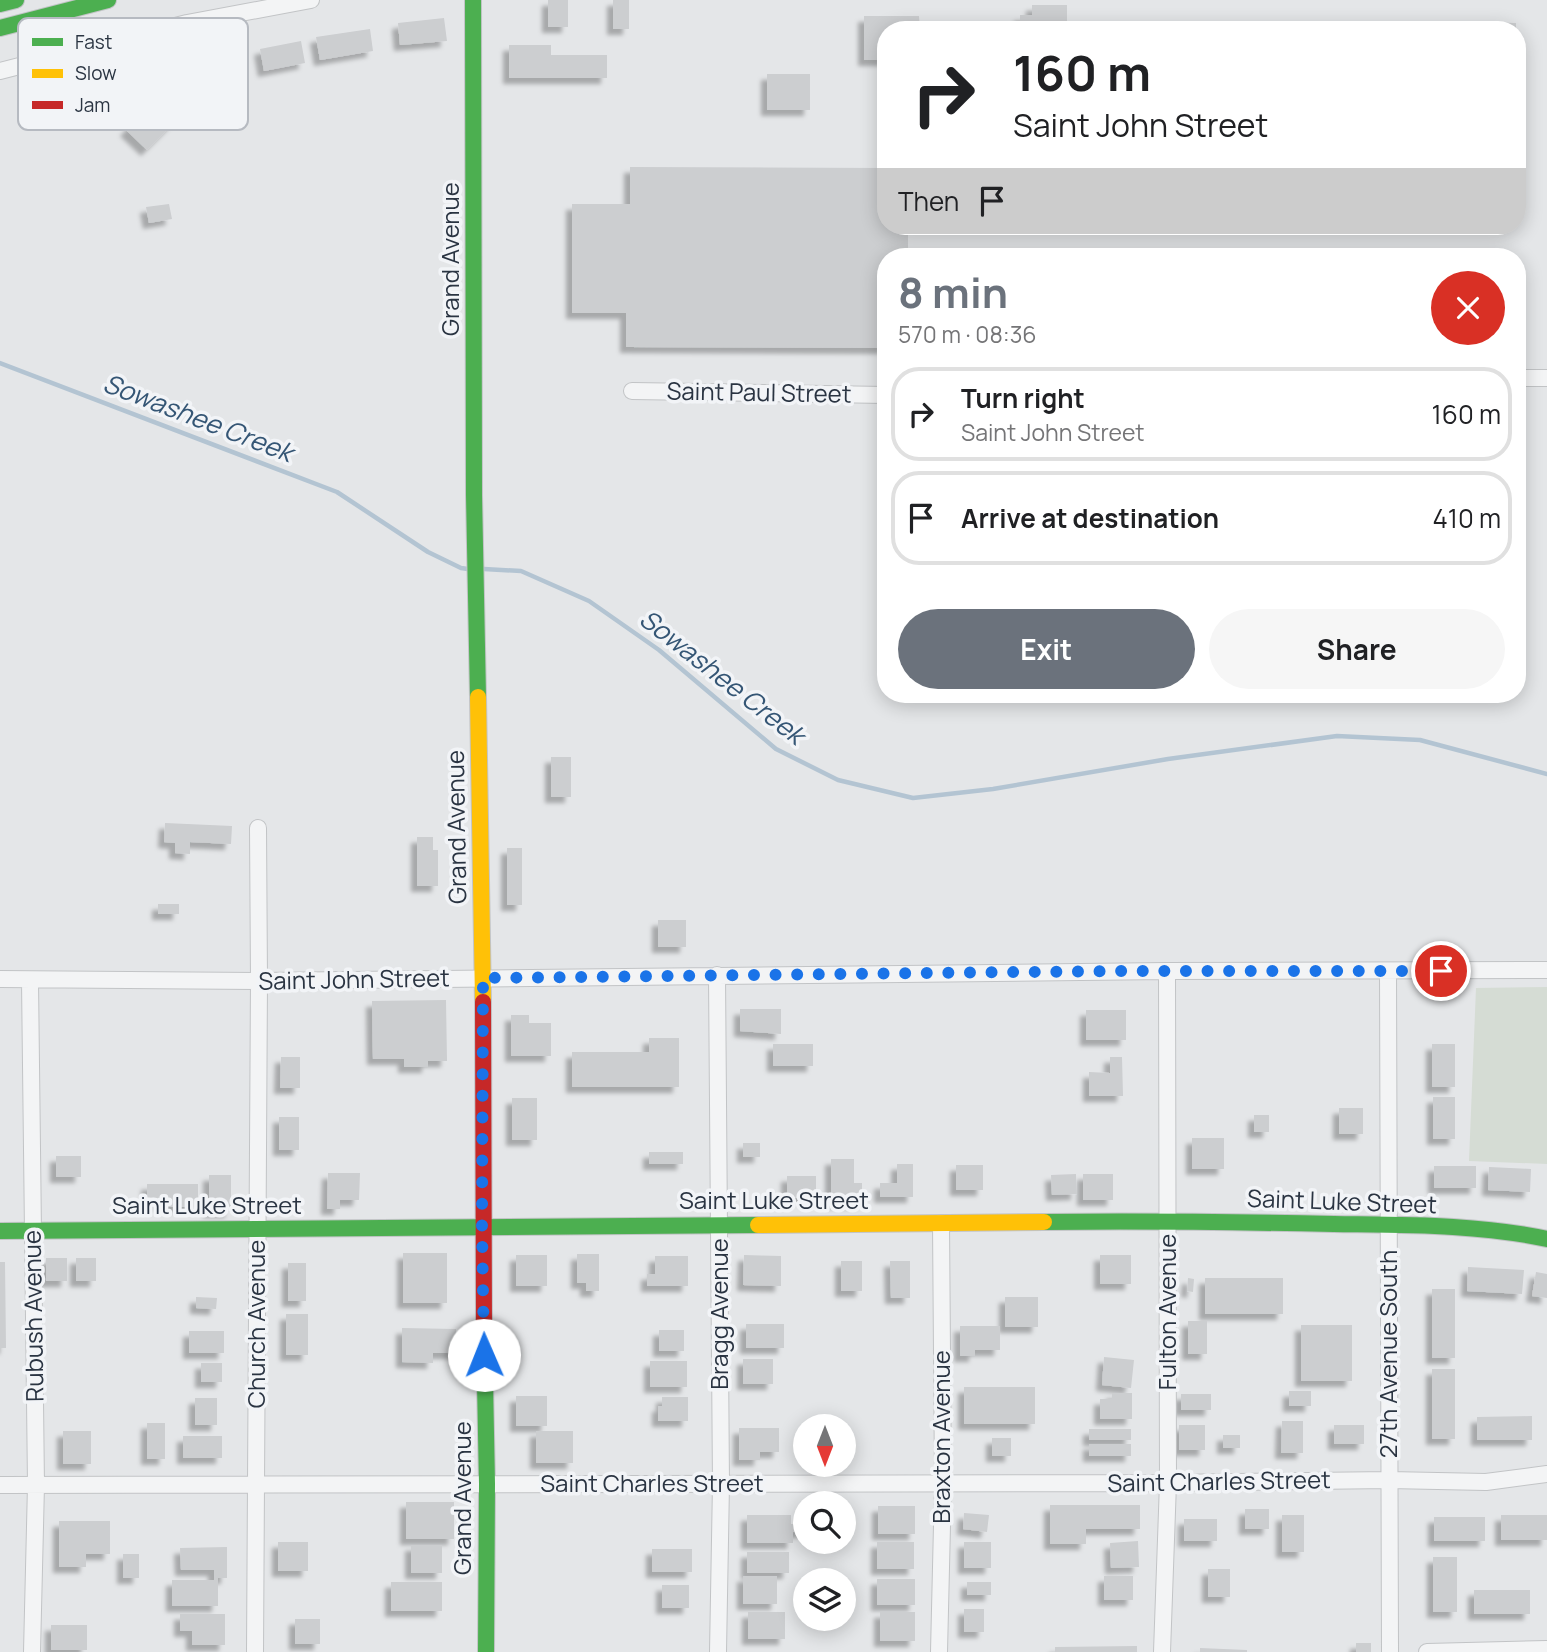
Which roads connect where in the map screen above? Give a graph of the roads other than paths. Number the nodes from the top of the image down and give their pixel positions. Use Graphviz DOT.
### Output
graph roads {
  1 [pos="16,0"];
  2 [pos="108,0"];
  3 [pos="312,0"];
  4 [pos="473,0"];
  5 [pos="0,4"];
  6 [pos="39,18"];
  7 [pos="214,18"];
  8 [pos="18,23"];
  9 [pos="0,28"];
  10 [pos="18,66"];
  11 [pos="0,71"];
  12 [pos="1526,378"];
  13 [pos="1547,378"];
  14 [pos="632,391"];
  15 [pos="877,395"];
  16 [pos="258,828"];
  17 [pos="1547,970"];
  18 [pos="1167,971"];
  19 [pos="1388,971"];
  20 [pos="717,975"];
  21 [pos="483,978"];
  22 [pos="0,979"];
  23 [pos="30,981"];
  24 [pos="259,981"];
  25 [pos="1168,1221"];
  26 [pos="940,1223"];
  27 [pos="719,1224"];
  28 [pos="1389,1225"];
  29 [pos="482,1226"];
  30 [pos="258,1228"];
  31 [pos="33,1230"];
  32 [pos="0,1231"];
  33 [pos="1547,1239"];
  34 [pos="1547,1474"];
  35 [pos="1389,1479"];
  36 [pos="943,1483"];
  37 [pos="1168,1483"];
  38 [pos="256,1484"];
  39 [pos="487,1484"];
  40 [pos="721,1484"];
  41 [pos="0,1485"];
  42 [pos="36,1485"];
  43 [pos="1547,1649"];
  44 [pos="32,1652"];
  45 [pos="255,1652"];
  46 [pos="486,1652"];
  47 [pos="718,1652"];
  48 [pos="939,1652"];
  49 [pos="1162,1652"];
  50 [pos="1390,1652"];
  51 [pos="1427,1652"];
  1 -- 5 [label="main road"];
  2 -- 6 [label="main road"];
  3 -- 7 [label="street"];
  4 -- 21 [label="main road, Grand Avenue"];
  8 -- 9 [label="main road"];
  10 -- 11 [label="street"];
  12 -- 13 [label="street"];
  14 -- 15 [label="street, Saint Paul Street"];
  16 -- 24 [label="street, Church Avenue"];
  17 -- 19 [label="street, Saint John Street"];
  18 -- 19 [label="street, Saint John Street"];
  18 -- 20 [label="street, Saint John Street"];
  18 -- 25 [label="street, Fulton Avenue"];
  19 -- 28 [label="street, 27th Avenue South"];
  20 -- 21 [label="street, Saint John Street"];
  20 -- 27 [label="street, Bragg Avenue"];
  21 -- 24 [label="street, Saint John Street"];
  21 -- 29 [label="main road, Grand Avenue"];
  22 -- 23 [label="street, Saint John Street"];
  23 -- 24 [label="street, Saint John Street"];
  23 -- 31 [label="street, Rubush Avenue"];
  24 -- 30 [label="street, Church Avenue"];
  25 -- 26 [label="main road, Saint Luke Street"];
  25 -- 28 [label="main road, Saint Luke Street"];
  25 -- 37 [label="street, Fulton Avenue"];
  26 -- 27 [label="main road, Saint Luke Street"];
  26 -- 36 [label="street, Braxton Avenue"];
  27 -- 29 [label="main road, Saint Luke Street"];
  27 -- 40 [label="street, Bragg Avenue"];
  28 -- 33 [label="main road, Saint Luke Street"];
  28 -- 35 [label="street, 27th Avenue South"];
  29 -- 30 [label="main road, Saint Luke Street"];
  29 -- 39 [label="main road, Grand Avenue"];
  30 -- 31 [label="main road, Saint Luke Street"];
  30 -- 38 [label="street, Church Avenue"];
  31 -- 32 [label="main road, Saint Luke Street"];
  31 -- 42 [label="street, Rubush Avenue"];
  34 -- 35 [label="street, Saint Charles Street"];
  35 -- 37 [label="street, Saint Charles Street"];
  35 -- 50 [label="street, 27th Avenue South"];
  36 -- 37 [label="street, Saint Charles Street"];
  36 -- 40 [label="street, Saint Charles Street"];
  36 -- 48 [label="street, Braxton Avenue"];
  37 -- 49 [label="street, Fulton Avenue"];
  38 -- 39 [label="street, Saint Charles Street"];
  38 -- 42 [label="street, Saint Charles Street"];
  38 -- 45 [label="street, Church Avenue"];
  39 -- 40 [label="street, Saint Charles Street"];
  39 -- 46 [label="main road, Grand Avenue"];
  40 -- 47 [label="street, Bragg Avenue"];
  41 -- 42 [label="street, Saint Charles Street"];
  42 -- 44 [label="street, Rubush Avenue"];
  43 -- 51 [label="street"];
}
